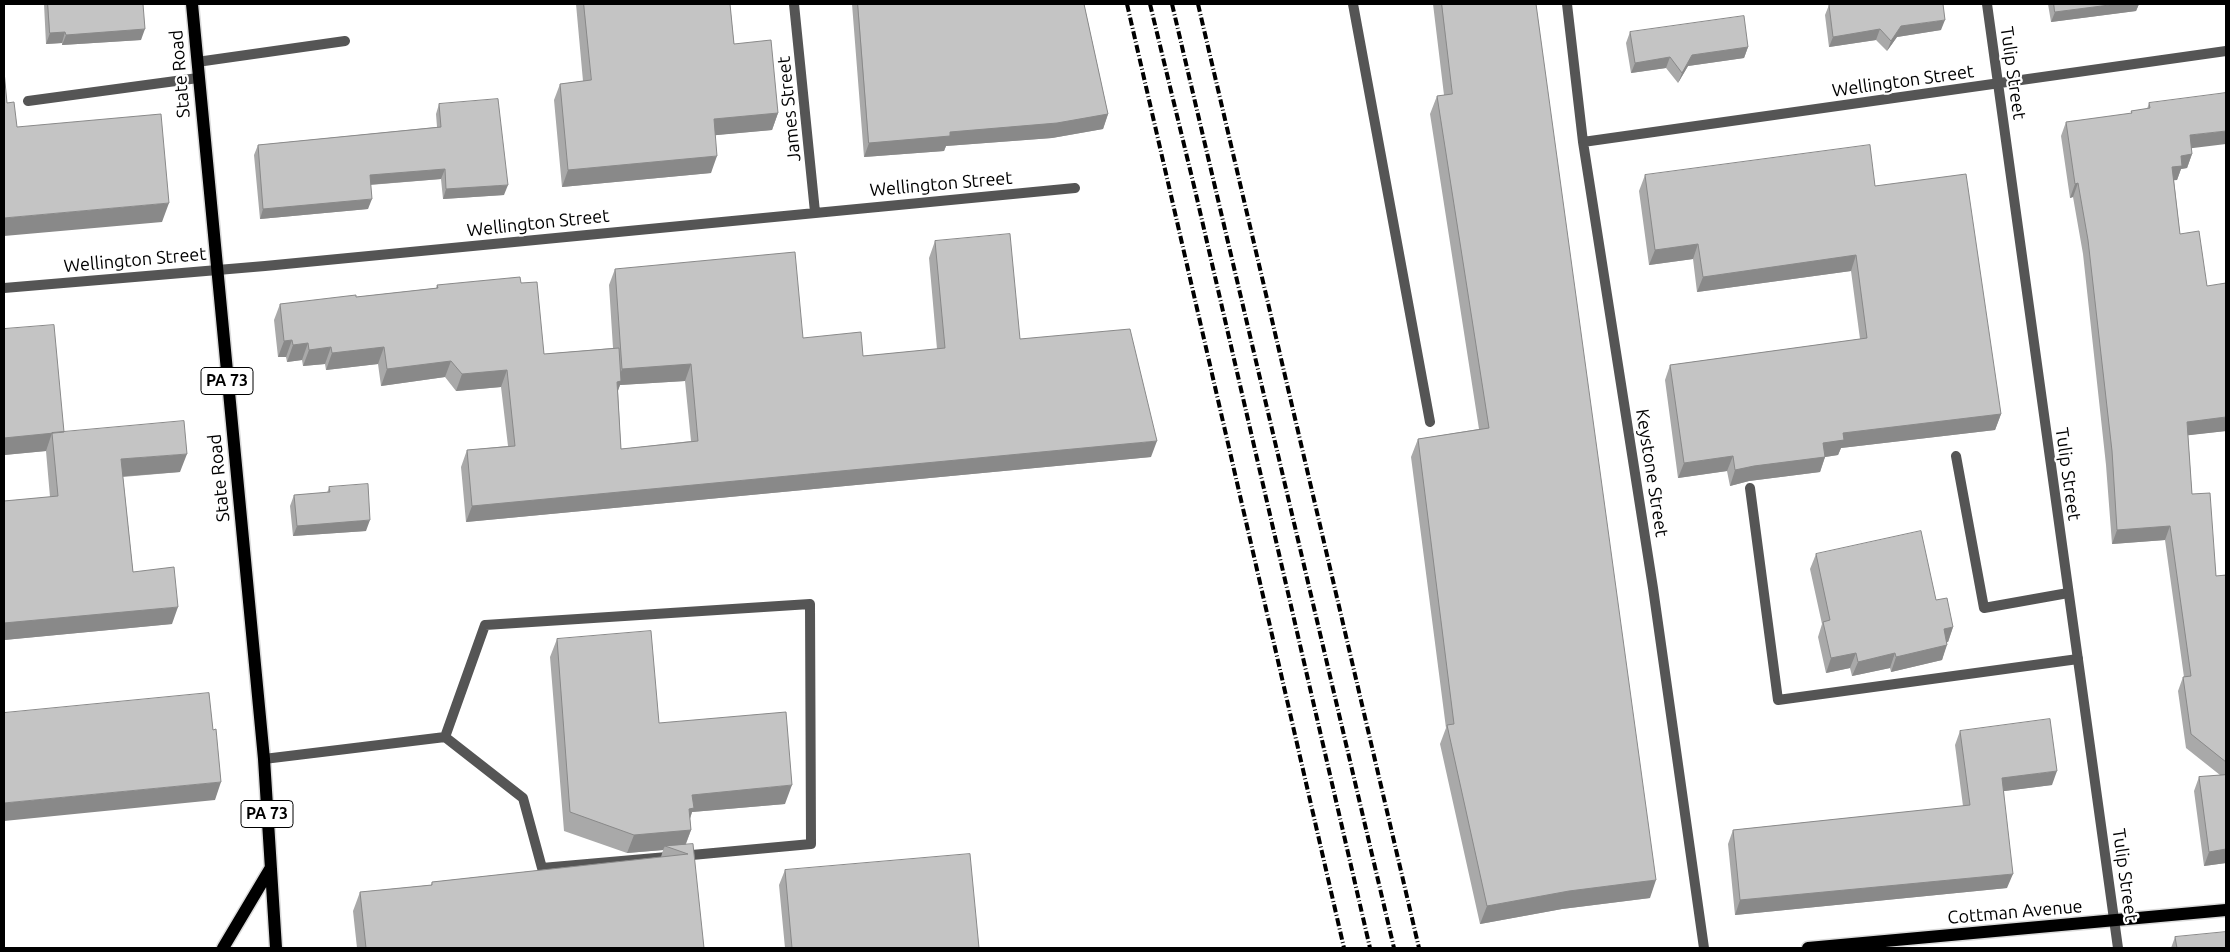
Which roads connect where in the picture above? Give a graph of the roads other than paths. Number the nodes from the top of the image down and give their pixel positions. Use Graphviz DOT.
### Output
graph roads {
  1 [pos="192,4"];
  2 [pos="794,4"];
  3 [pos="1353,4"];
  4 [pos="1567,4"];
  5 [pos="1987,4"];
  6 [pos="345,41"];
  7 [pos="2226,51"];
  8 [pos="197,62"];
  9 [pos="198,78"];
  10 [pos="1998,84"];
  11 [pos="28,100"];
  12 [pos="1584,142"];
  13 [pos="1075,188"];
  14 [pos="815,212"];
  15 [pos="216,270"];
  16 [pos="4,288"];
  17 [pos="1430,422"];
  18 [pos="1956,456"];
  19 [pos="1750,488"];
  20 [pos="2068,593"];
  21 [pos="2078,659"];
  22 [pos="445,737"];
  23 [pos="264,759"];
  24 [pos="270,869"];
  25 [pos="2226,910"];
  26 [pos="2115,920"];
  27 [pos="223,948"];
  28 [pos="276,948"];
  29 [pos="1704,948"];
  30 [pos="1808,948"];
  31 [pos="2118,948"];
  1 -- 8 [label="main road, State Road / PA 73"];
  2 -- 14 [label="street, James Street"];
  3 -- 17 [label="street"];
  4 -- 12 [label="street, Keystone Street"];
  5 -- 10 [label="street, Tulip Street"];
  6 -- 8 [label="street"];
  7 -- 10 [label="street, Wellington Street"];
  8 -- 9 [label="main road, State Road / PA 73"];
  9 -- 11 [label="street"];
  9 -- 15 [label="main road, State Road / PA 73"];
  10 -- 12 [label="street, Wellington Street"];
  10 -- 20 [label="street, Tulip Street"];
  12 -- 29 [label="street, Keystone Street"];
  13 -- 14 [label="street, Wellington Street"];
  14 -- 15 [label="street, Wellington Street"];
  15 -- 16 [label="street, Wellington Street"];
  15 -- 23 [label="main road, State Road / PA 73"];
  18 -- 20 [label="street"];
  19 -- 21 [label="street"];
  20 -- 21 [label="street, Tulip Street"];
  21 -- 26 [label="street, Tulip Street"];
  22 -- 22 [label="street"];
  22 -- 23 [label="street"];
  23 -- 24 [label="main road, State Road / PA 73"];
  24 -- 27 [label="main road"];
  24 -- 28 [label="main road, State Road / PA 73"];
  25 -- 26 [label="main road, Cottman Avenue"];
  26 -- 30 [label="main road, Cottman Avenue"];
  26 -- 31 [label="street, Tulip Street"];
}
